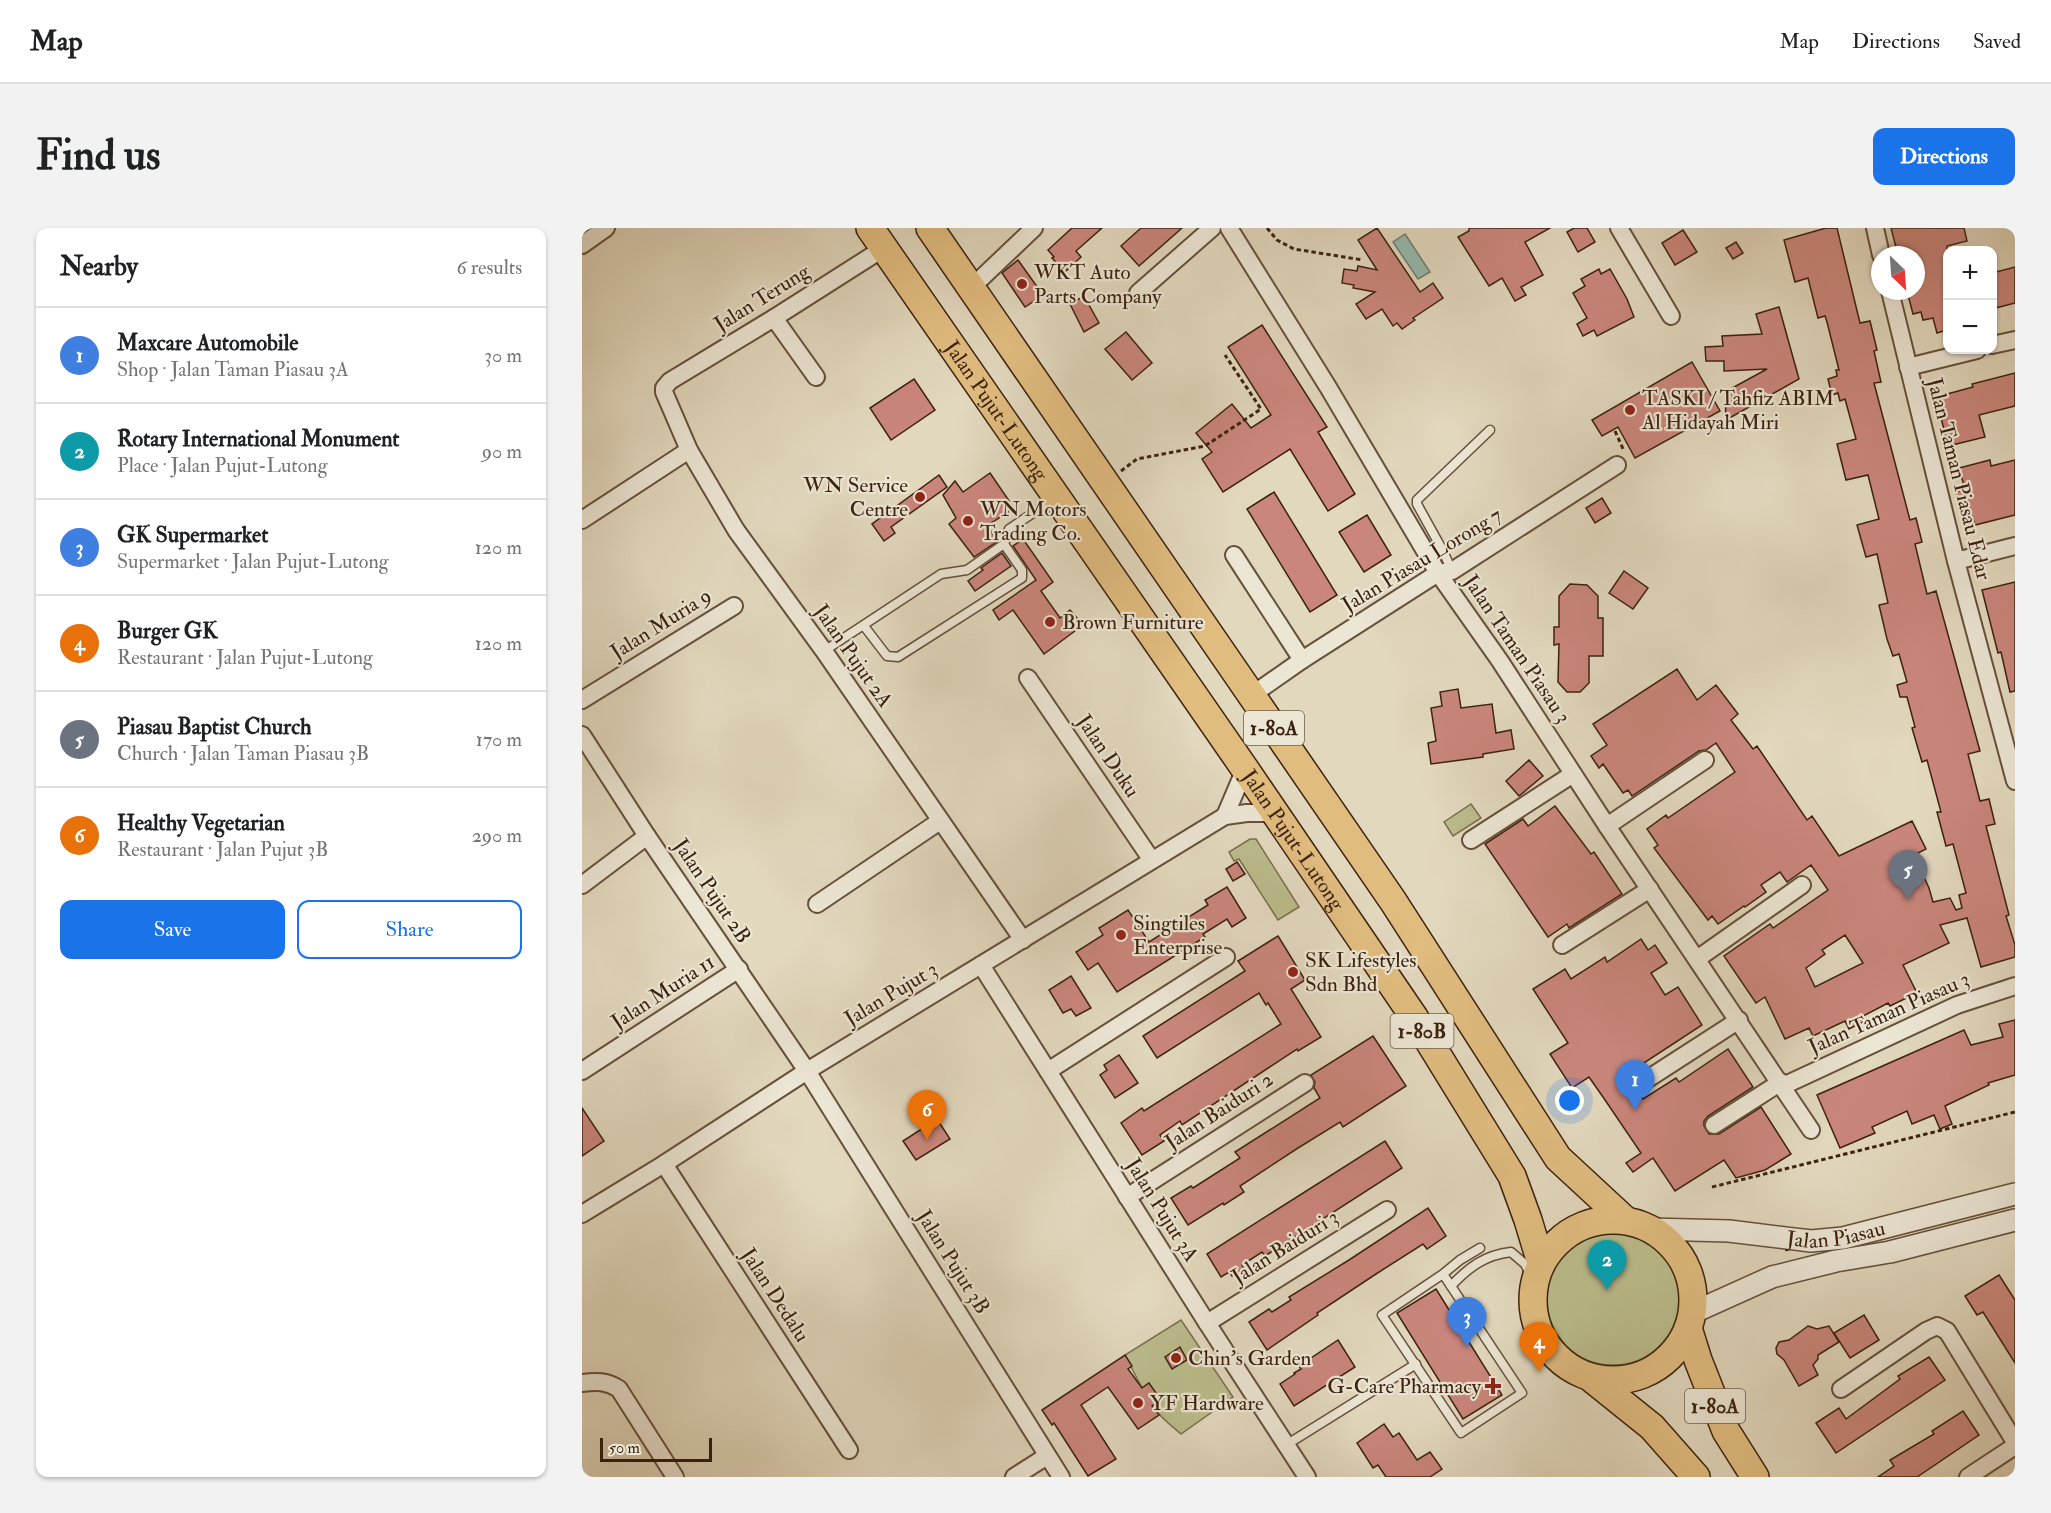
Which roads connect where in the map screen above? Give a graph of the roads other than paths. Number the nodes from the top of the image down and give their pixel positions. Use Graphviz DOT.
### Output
graph roads {
  1 [pos="606,228"];
  2 [pos="930,228"];
  3 [pos="1034,228"];
  4 [pos="1212,228"];
  5 [pos="1229,228"];
  6 [pos="1619,228"];
  7 [pos="1875,228"];
  8 [pos="877,238"];
  9 [pos="582,245"];
  10 [pos="1879,246"];
  11 [pos="971,288"];
  12 [pos="1137,293"];
  13 [pos="1892,300"];
  14 [pos="1671,316"];
  15 [pos="774,318"];
  16 [pos="2015,340"];
  17 [pos="1997,344"];
  18 [pos="1962,354"];
  19 [pos="1908,368"];
  20 [pos="816,377"];
  21 [pos="664,388"];
  22 [pos="1490,430"];
  23 [pos="689,450"];
  24 [pos="1617,465"];
  25 [pos="1056,497"];
  26 [pos="582,519"];
  27 [pos="1004,544"];
  28 [pos="2015,546"];
  29 [pos="1234,555"];
  30 [pos="1956,561"];
  31 [pos="1445,572"];
  32 [pos="734,606"];
  33 [pos="864,626"];
  34 [pos="824,651"];
  35 [pos="1302,660"];
  36 [pos="1028,678"];
  37 [pos="1252,695"];
  38 [pos="582,700"];
  39 [pos="582,735"];
  40 [pos="2012,758"];
  41 [pos="1705,760"];
  42 [pos="1245,769"];
  43 [pos="1573,774"];
  44 [pos="2015,781"];
  45 [pos="1275,813"];
  46 [pos="1225,816"];
  47 [pos="940,821"];
  48 [pos="1607,826"];
  49 [pos="647,836"];
  50 [pos="1471,840"];
  51 [pos="1151,860"];
  52 [pos="582,885"];
  53 [pos="1802,885"];
  54 [pos="1650,889"];
  55 [pos="817,904"];
  56 [pos="1023,940"];
  57 [pos="1562,945"];
  58 [pos="1226,957"];
  59 [pos="1697,958"];
  60 [pos="981,965"];
  61 [pos="738,969"];
  62 [pos="2015,986"];
  63 [pos="1739,1020"];
  64 [pos="582,1071"];
  65 [pos="807,1071"];
  66 [pos="1048,1071"];
  67 [pos="1643,1082"];
  68 [pos="1305,1083"];
  69 [pos="1782,1084"];
  70 [pos="1714,1125"];
  71 [pos="1811,1130"];
  72 [pos="664,1164"];
  73 [pos="2015,1194"];
  74 [pos="1127,1197"];
  75 [pos="1387,1210"];
  76 [pos="582,1214"];
  77 [pos="1625,1220"];
  78 [pos="2015,1220"];
  79 [pos="1651,1229"];
  80 [pos="1480,1248"];
  81 [pos="1538,1273"];
  82 [pos="1443,1274"];
  83 [pos="1451,1286"];
  84 [pos="1690,1321"];
  85 [pos="1207,1323"];
  86 [pos="1416,1364"];
  87 [pos="1591,1378"];
  88 [pos="582,1383"];
  89 [pos="1841,1389"];
  90 [pos="2015,1444"];
  91 [pos="1286,1445"];
  92 [pos="849,1450"];
  93 [pos="1047,1456"];
  94 [pos="675,1477"];
  95 [pos="1014,1477"];
  96 [pos="1061,1477"];
  97 [pos="1307,1477"];
  98 [pos="1696,1477"];
  99 [pos="1755,1477"];
  100 [pos="1968,1477"];
  1 -- 9 [label="street"];
  2 -- 11 [label="highway, 1-80A"];
  3 -- 11 [label="street"];
  4 -- 12 [label="street"];
  5 -- 31 [label="street, Jalan Taman Piasau 3"];
  6 -- 14 [label="street"];
  7 -- 10 [label="street"];
  8 -- 15 [label="street, Jalan Terung"];
  8 -- 25 [label="highway, Jalan Pujut-Lutong / 1-80B"];
  11 -- 37 [label="highway, 1-80A"];
  13 -- 19 [label="street, Jalan Taman Piasau Edar"];
  15 -- 20 [label="street"];
  15 -- 21 [label="street, Jalan Terung"];
  16 -- 17 [label="street"];
  18 -- 19 [label="street"];
  19 -- 30 [label="street, Jalan Taman Piasau Edar"];
  21 -- 23 [label="street, Jalan Pujut 2A"];
  22 -- 31 [label="lane"];
  23 -- 26 [label="street"];
  23 -- 34 [label="street, Jalan Pujut 2A"];
  24 -- 31 [label="street, Jalan Piasau Lorong 7"];
  25 -- 27 [label="lane"];
  25 -- 42 [label="highway, Jalan Pujut-Lutong / 1-80B"];
  27 -- 33 [label="lane"];
  27 -- 33 [label="lane"];
  28 -- 30 [label="street"];
  29 -- 35 [label="street"];
  30 -- 40 [label="street, Jalan Taman Piasau Edar"];
  31 -- 35 [label="street, Jalan Piasau Lorong 7"];
  31 -- 43 [label="street, Jalan Taman Piasau 3"];
  32 -- 38 [label="street, Jalan Muria 9"];
  33 -- 34 [label="lane"];
  34 -- 47 [label="street, Jalan Pujut 2A"];
  35 -- 37 [label="street, Jalan Piasau Lorong 7"];
  36 -- 51 [label="street, Jalan Duku"];
  37 -- 77 [label="highway, 1-80A"];
  39 -- 49 [label="street, Jalan Pujut 2B"];
  40 -- 44 [label="street, Jalan Taman Piasau Edar"];
  41 -- 48 [label="street"];
  42 -- 45 [label="highway, Jalan Pujut-Lutong / 1-80B"];
  42 -- 46 [label="street"];
  43 -- 48 [label="street, Jalan Taman Piasau 3"];
  43 -- 50 [label="street"];
  45 -- 46 [label="street, Jalan Pujut 3"];
  45 -- 81 [label="highway, Jalan Pujut-Lutong / 1-80B"];
  46 -- 51 [label="street, Jalan Pujut 3"];
  47 -- 55 [label="street"];
  47 -- 56 [label="street, Jalan Pujut 2A"];
  48 -- 54 [label="street, Jalan Taman Piasau 3"];
  49 -- 52 [label="street"];
  49 -- 61 [label="street, Jalan Pujut 2B"];
  51 -- 56 [label="street, Jalan Pujut 3"];
  53 -- 59 [label="street"];
  54 -- 57 [label="street"];
  54 -- 59 [label="street, Jalan Taman Piasau 3"];
  56 -- 60 [label="street, Jalan Pujut 3"];
  58 -- 66 [label="street"];
  59 -- 63 [label="street, Jalan Taman Piasau 3"];
  60 -- 65 [label="street, Jalan Pujut 3"];
  60 -- 66 [label="street, Jalan Pujut 3A"];
  61 -- 64 [label="street, Jalan Muria 11"];
  61 -- 65 [label="street, Jalan Pujut 2B"];
  62 -- 69 [label="street, Jalan Taman Piasau 3"];
  63 -- 67 [label="street"];
  63 -- 69 [label="street, Jalan Taman Piasau 3"];
  65 -- 72 [label="street, Jalan Pujut 3"];
  65 -- 93 [label="street, Jalan Pujut 3B"];
  66 -- 74 [label="street, Jalan Pujut 3A"];
  68 -- 74 [label="street, Jalan Baiduri 2"];
  69 -- 70 [label="street"];
  69 -- 71 [label="street, Jalan Taman Piasau 3"];
  72 -- 76 [label="street, Jalan Pujut 3"];
  72 -- 92 [label="street, Jalan Dedalu"];
  73 -- 79 [label="street, Jalan Piasau"];
  74 -- 85 [label="street, Jalan Pujut 3A"];
  75 -- 85 [label="street, Jalan Baiduri 3"];
  77 -- 79 [label="highway"];
  77 -- 81 [label="highway"];
  78 -- 84 [label="street, Jalan Piasau"];
  79 -- 84 [label="highway"];
  80 -- 82 [label="lane"];
  81 -- 83 [label="lane"];
  81 -- 87 [label="highway"];
  82 -- 83 [label="lane"];
  82 -- 86 [label="lane"];
  83 -- 86 [label="lane"];
  84 -- 87 [label="highway"];
  84 -- 99 [label="highway, 1-80A"];
  85 -- 91 [label="street, Jalan Pujut 3A"];
  86 -- 91 [label="lane"];
  87 -- 98 [label="highway"];
  88 -- 94 [label="street"];
  89 -- 90 [label="street"];
  90 -- 100 [label="street"];
  91 -- 97 [label="street, Jalan Pujut 3A"];
  93 -- 95 [label="street"];
  93 -- 96 [label="street, Jalan Pujut 3B"];
}
